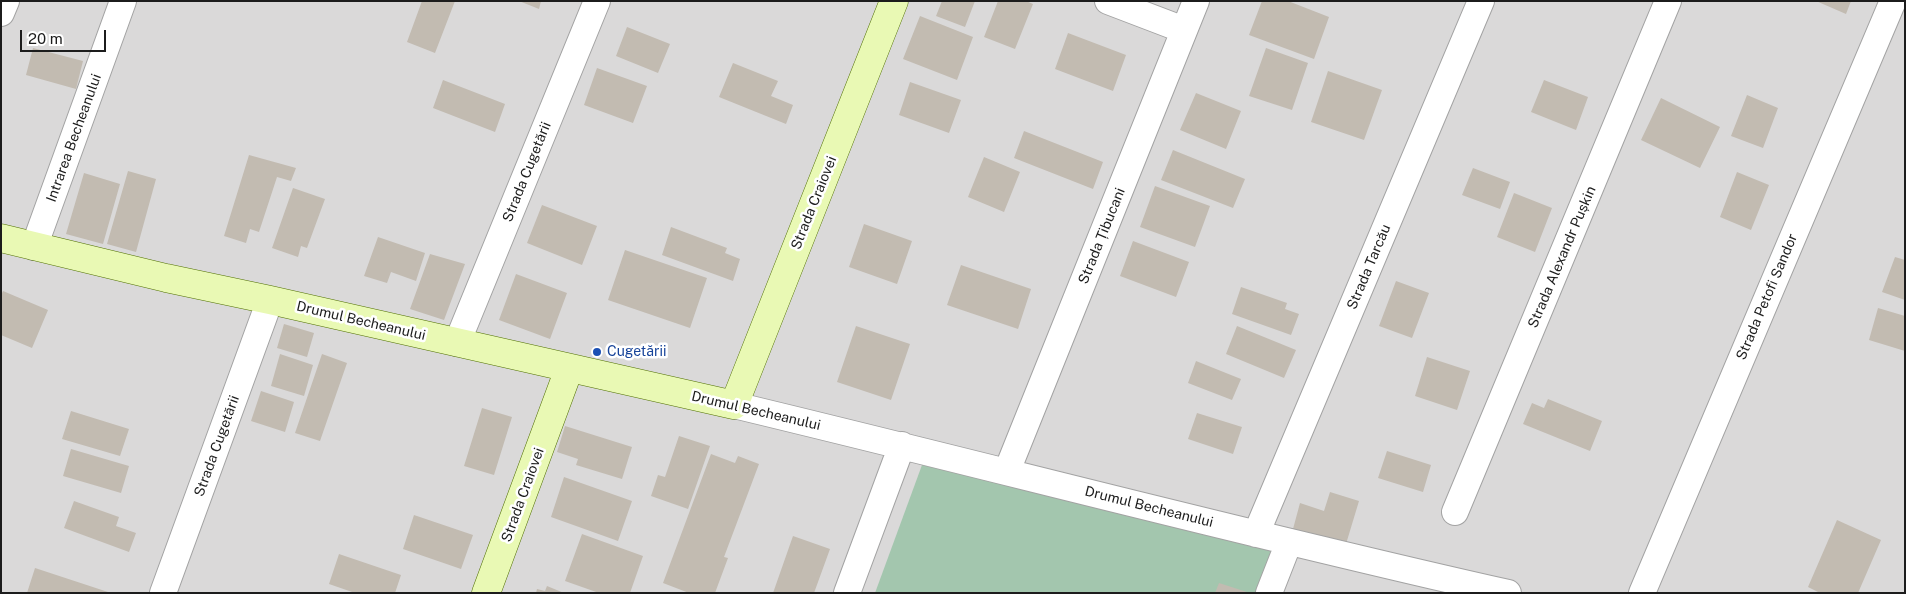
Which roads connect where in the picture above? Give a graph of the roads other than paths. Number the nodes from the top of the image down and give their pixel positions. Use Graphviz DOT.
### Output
graph roads {
  1 [pos="6,1"];
  2 [pos="123,1"];
  3 [pos="596,1"];
  4 [pos="894,1"];
  5 [pos="1108,1"];
  6 [pos="1196,1"];
  7 [pos="1481,1"];
  8 [pos="1668,1"];
  9 [pos="1893,1"];
  10 [pos="1,13"];
  11 [pos="1184,30"];
  12 [pos="1,238"];
  13 [pos="34,247"];
  14 [pos="270,300"];
  15 [pos="457,343"];
  16 [pos="570,370"];
  17 [pos="734,406"];
  18 [pos="902,445"];
  19 [pos="1008,471"];
  20 [pos="1455,512"];
  21 [pos="1256,534"];
  22 [pos="1289,542"];
  23 [pos="163,593"];
  24 [pos="486,593"];
  25 [pos="847,593"];
  26 [pos="1269,593"];
  27 [pos="1508,593"];
  28 [pos="1642,593"];
  1 -- 10 [label="street"];
  2 -- 13 [label="street, Intrarea Becheanului"];
  3 -- 15 [label="street, Strada Cugetării"];
  4 -- 17 [label="street, Strada Craiovei"];
  5 -- 11 [label="street"];
  6 -- 11 [label="street, Strada Țibucani"];
  7 -- 21 [label="street, Strada Tarcău"];
  8 -- 20 [label="street, Strada Alexandr Pușkin"];
  9 -- 28 [label="street, Strada Petofi Sandor"];
  11 -- 19 [label="street, Strada Țibucani"];
  12 -- 13 [label="street, Drumul Becheanului"];
  13 -- 14 [label="street, Drumul Becheanului"];
  14 -- 15 [label="street, Drumul Becheanului"];
  14 -- 23 [label="street, Strada Cugetării"];
  15 -- 16 [label="street, Drumul Becheanului"];
  16 -- 17 [label="street, Drumul Becheanului"];
  16 -- 24 [label="street, Strada Craiovei"];
  17 -- 18 [label="street, Drumul Becheanului"];
  18 -- 19 [label="street, Drumul Becheanului"];
  18 -- 25 [label="street"];
  19 -- 21 [label="street, Drumul Becheanului"];
  21 -- 22 [label="street, Drumul Becheanului"];
  22 -- 26 [label="street"];
  22 -- 27 [label="street, Drumul Becheanului"];
}
